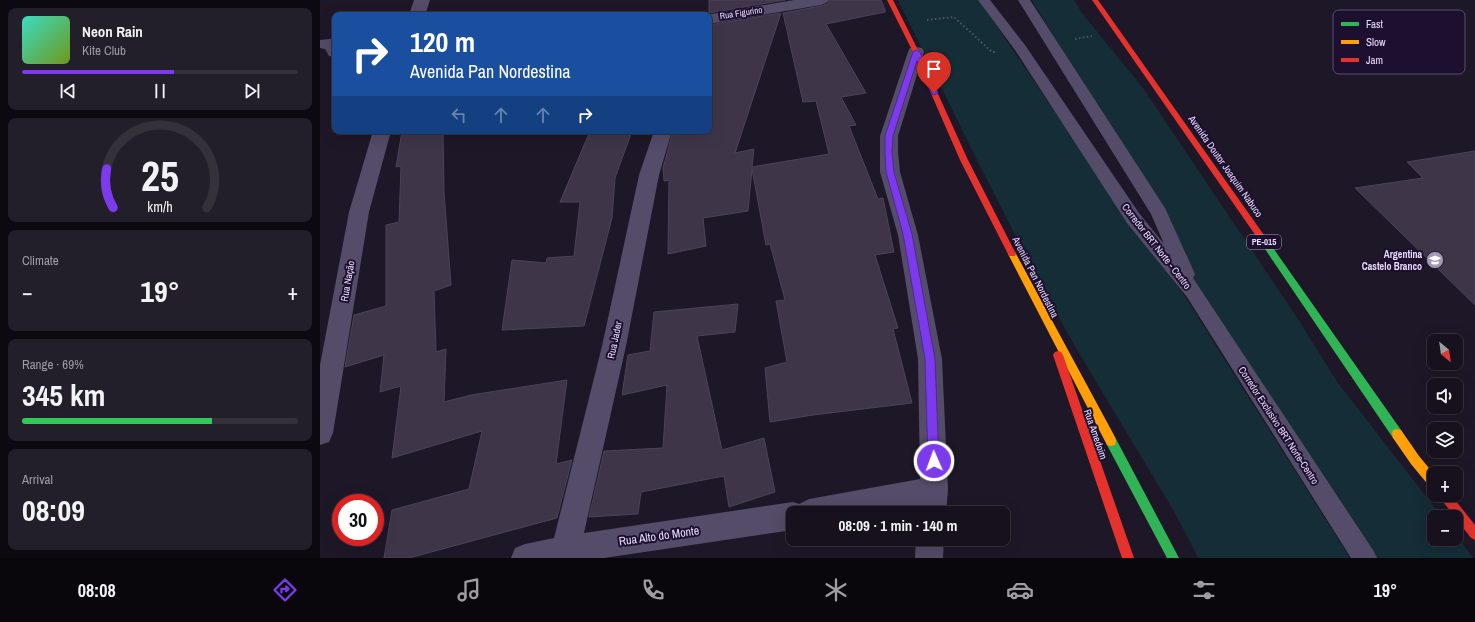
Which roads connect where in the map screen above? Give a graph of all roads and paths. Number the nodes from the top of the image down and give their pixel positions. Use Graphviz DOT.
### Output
graph roads {
  1 [pos="422,0"];
  2 [pos="821,0"];
  3 [pos="890,0"];
  4 [pos="984,0"];
  5 [pos="1024,0"];
  6 [pos="1095,0"];
  7 [pos="418,12"];
  8 [pos="712,18"];
  9 [pos="916,52"];
  10 [pos="381,134"];
  11 [pos="662,134"];
  12 [pos="1193,292"];
  13 [pos="1044,316"];
  14 [pos="320,433"];
  15 [pos="1427,475"];
  16 [pos="933,502"];
  17 [pos="1450,502"];
  18 [pos="888,506"];
  19 [pos="1456,510"];
  20 [pos="1463,515"];
  21 [pos="786,517"];
  22 [pos="1463,518"];
  23 [pos="1475,522"];
  24 [pos="1475,534"];
  25 [pos="929,546"];
  26 [pos="566,549"];
  27 [pos="525,558"];
  28 [pos="928,558"];
  29 [pos="1128,558"];
  30 [pos="1173,558"];
  31 [pos="1365,558"];
  1 -- 7 [label="street"];
  2 -- 8 [label="street, Rua Figurino"];
  3 -- 9 [label="main road, Avenida Pan Nordestina"];
  4 -- 12 [label="lane, Corredor BRT Norte - Centro"];
  5 -- 12 [label="lane, Corredor BRT Norte - Centro"];
  6 -- 15 [label="main road, Avenida Doutor Joaquim Nabuco / PE-015"];
  9 -- 13 [label="main road, Avenida Pan Nordestina"];
  9 -- 16 [label="street"];
  10 -- 14 [label="street, Rua Nação"];
  11 -- 26 [label="street, Rua Jader"];
  12 -- 31 [label="lane, Corredor Exclusivo BRT Norte-Centro"];
  13 -- 29 [label="main road, Rua Amedoim"];
  13 -- 30 [label="main road, Avenida Pan Nordestina"];
  16 -- 18 [label="street"];
  17 -- 19 [label="main road"];
  20 -- 23 [label="main road"];
  21 -- 26 [label="street, Rua Alto do Monte"];
  22 -- 24 [label="main road"];
  25 -- 28 [label="street"];
  26 -- 27 [label="street, Rua Alto do Monte"];
}
